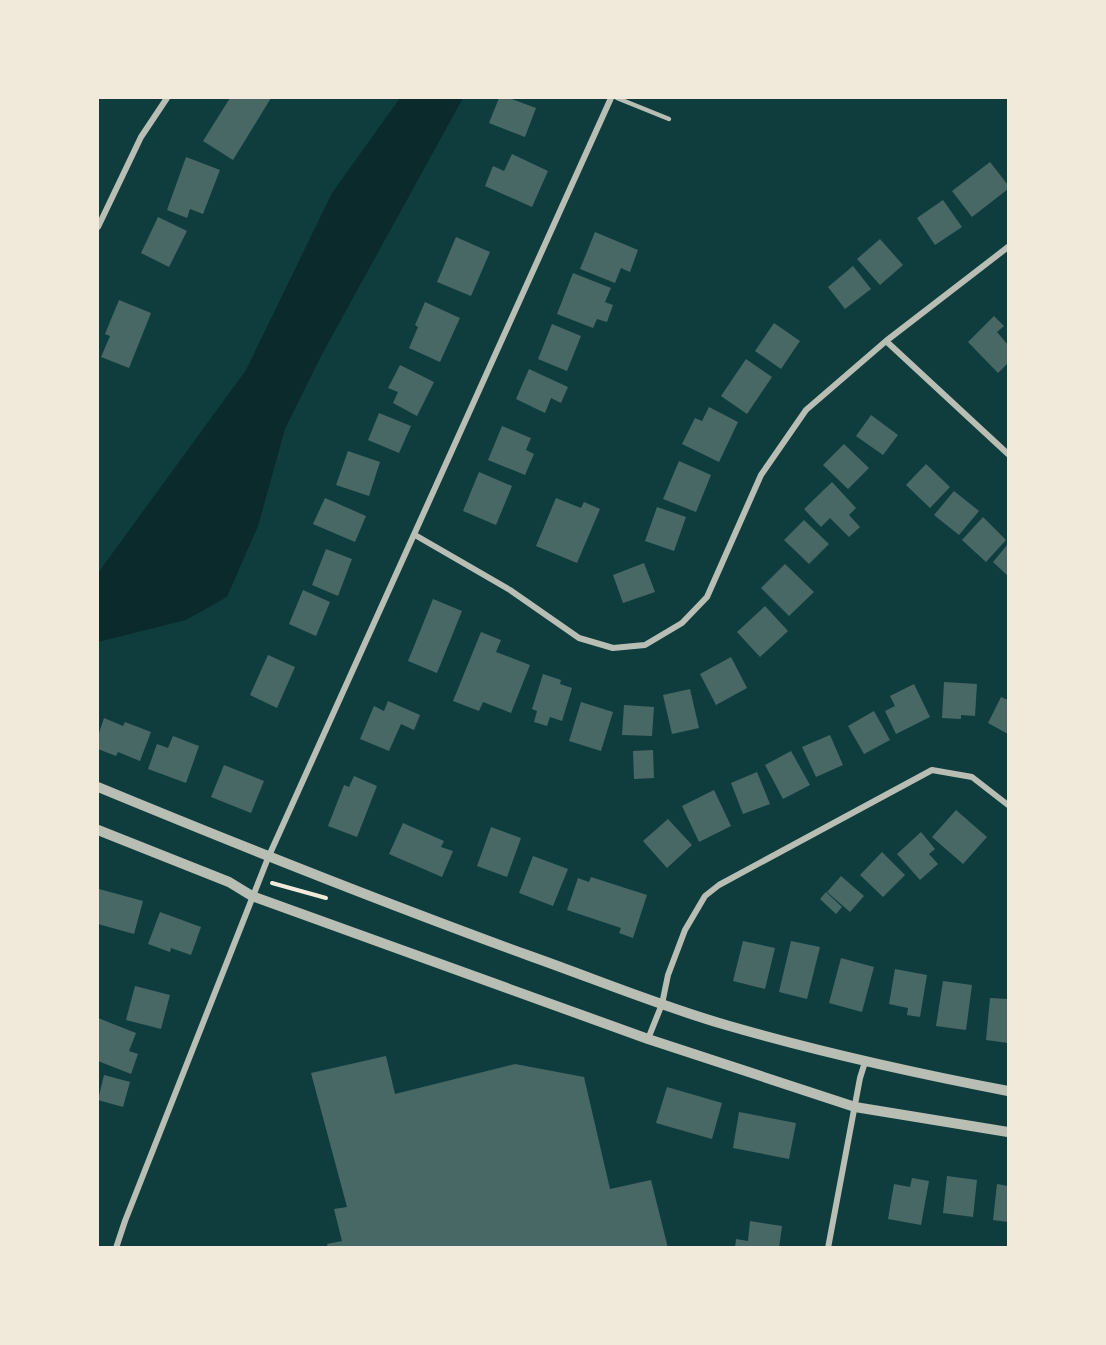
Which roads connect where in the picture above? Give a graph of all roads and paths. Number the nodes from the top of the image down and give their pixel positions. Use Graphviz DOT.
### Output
graph roads {
  1 [pos="166,98"];
  2 [pos="611,98"];
  3 [pos="617,98"];
  4 [pos="669,119"];
  5 [pos="98,227"];
  6 [pos="1008,247"];
  7 [pos="886,341"];
  8 [pos="1008,454"];
  9 [pos="415,535"];
  10 [pos="98,787"];
  11 [pos="1008,805"];
  12 [pos="98,830"];
  13 [pos="268,858"];
  14 [pos="260,880"];
  15 [pos="252,896"];
  16 [pos="292,896"];
  17 [pos="662,1004"];
  18 [pos="648,1039"];
  19 [pos="865,1062"];
  20 [pos="1008,1091"];
  21 [pos="855,1107"];
  22 [pos="1008,1132"];
  23 [pos="116,1248"];
  24 [pos="828,1248"];
  1 -- 5 [label="street"];
  2 -- 9 [label="street"];
  3 -- 4 [label="lane"];
  6 -- 7 [label="street"];
  7 -- 8 [label="street"];
  7 -- 9 [label="street"];
  9 -- 13 [label="street"];
  10 -- 13 [label="street"];
  11 -- 17 [label="street"];
  12 -- 15 [label="street"];
  13 -- 14 [label="street"];
  13 -- 17 [label="street"];
  14 -- 15 [label="street"];
  14 -- 16 [label="path"];
  15 -- 18 [label="street"];
  15 -- 23 [label="street"];
  17 -- 18 [label="street"];
  17 -- 19 [label="street"];
  18 -- 21 [label="street"];
  19 -- 20 [label="street"];
  19 -- 21 [label="street"];
  21 -- 22 [label="street"];
  21 -- 24 [label="street"];
}
